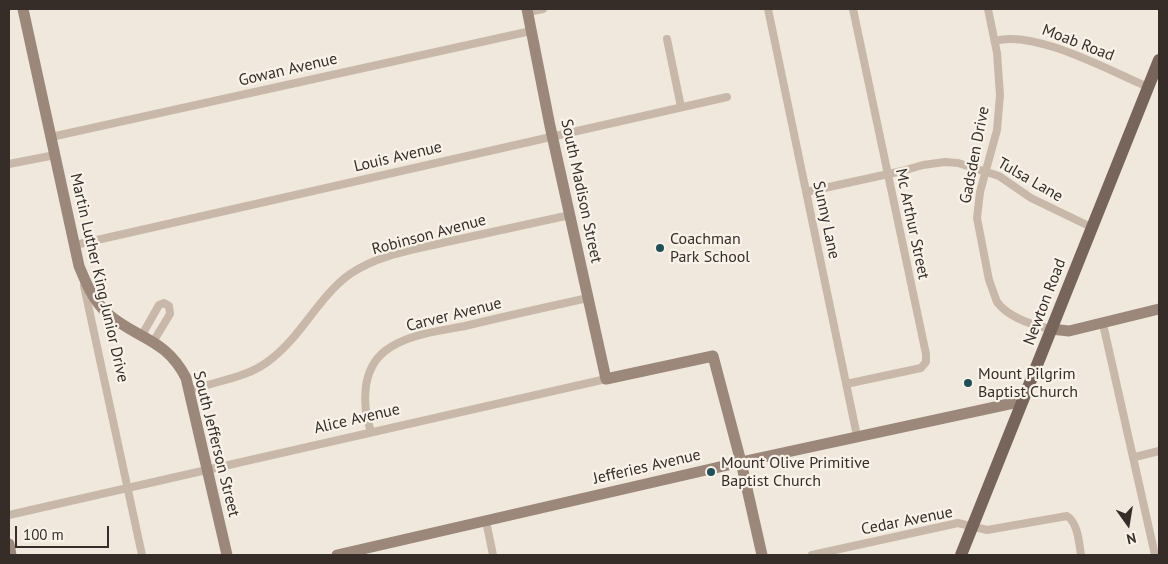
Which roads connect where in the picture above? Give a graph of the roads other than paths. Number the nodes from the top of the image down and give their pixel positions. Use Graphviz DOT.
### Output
graph roads {
  1 [pos="23,9"];
  2 [pos="543,9"];
  3 [pos="768,9"];
  4 [pos="853,9"];
  5 [pos="988,9"];
  6 [pos="527,10"];
  7 [pos="531,31"];
  8 [pos="667,39"];
  9 [pos="995,41"];
  10 [pos="1159,60"];
  11 [pos="1148,87"];
  12 [pos="727,96"];
  13 [pos="681,108"];
  14 [pos="552,136"];
  15 [pos="51,137"];
  16 [pos="55,155"];
  17 [pos="9,164"];
  18 [pos="986,171"];
  19 [pos="888,174"];
  20 [pos="806,192"];
  21 [pos="570,215"];
  22 [pos="1091,227"];
  23 [pos="75,245"];
  24 [pos="80,266"];
  25 [pos="588,298"];
  26 [pos="1159,309"];
  27 [pos="1103,324"];
  28 [pos="1051,329"];
  29 [pos="142,335"];
  30 [pos="154,342"];
  31 [pos="606,379"];
  32 [pos="846,384"];
  33 [pos="189,391"];
  34 [pos="1023,401"];
  35 [pos="371,432"];
  36 [pos="857,436"];
  37 [pos="1159,451"];
  38 [pos="1135,457"];
  39 [pos="741,462"];
  40 [pos="208,470"];
  41 [pos="129,488"];
  42 [pos="9,514"];
  43 [pos="486,521"];
  44 [pos="973,527"];
  45 [pos="9,544"];
  46 [pos="11,555"];
  47 [pos="142,555"];
  48 [pos="226,555"];
  49 [pos="337,555"];
  50 [pos="493,555"];
  51 [pos="762,555"];
  52 [pos="812,555"];
  53 [pos="961,555"];
  54 [pos="1081,555"];
  55 [pos="1155,555"];
  1 -- 15 [label="street, Martin Luther King Junior Drive"];
  2 -- 6 [label="street"];
  3 -- 20 [label="street, Sunny Lane"];
  4 -- 19 [label="street, Mc Arthur Street"];
  5 -- 9 [label="street, Gadsden Drive"];
  6 -- 7 [label="street, South Madison Street"];
  7 -- 14 [label="street, South Madison Street"];
  7 -- 15 [label="street, Gowan Avenue"];
  8 -- 13 [label="street"];
  9 -- 11 [label="street, Moab Road"];
  9 -- 18 [label="street, Gadsden Drive"];
  10 -- 11 [label="main road, Newton Road"];
  11 -- 22 [label="main road, Newton Road"];
  12 -- 13 [label="street, Louis Avenue"];
  13 -- 14 [label="street, Louis Avenue"];
  14 -- 21 [label="street, South Madison Street"];
  14 -- 23 [label="street, Louis Avenue"];
  15 -- 16 [label="street, Martin Luther King Junior Drive"];
  16 -- 17 [label="street"];
  16 -- 23 [label="street, Martin Luther King Junior Drive"];
  18 -- 19 [label="street, Tulsa Lane"];
  18 -- 22 [label="street, Tulsa Lane"];
  18 -- 28 [label="street, Gadsden Drive"];
  19 -- 20 [label="street, Tulsa Lane"];
  19 -- 32 [label="street, Mc Arthur Street"];
  20 -- 32 [label="street, Sunny Lane"];
  21 -- 25 [label="street, South Madison Street"];
  21 -- 33 [label="street, Robinson Avenue"];
  22 -- 28 [label="main road, Newton Road"];
  23 -- 24 [label="street, Martin Luther King Junior Drive"];
  24 -- 29 [label="street, South Jefferson Street"];
  24 -- 41 [label="street, Martin Luther King Junior Drive"];
  25 -- 31 [label="street, South Madison Street"];
  25 -- 35 [label="street, Carver Avenue"];
  26 -- 27 [label="street"];
  27 -- 28 [label="street"];
  27 -- 38 [label="street"];
  28 -- 34 [label="main road, Newton Road"];
  29 -- 30 [label="street, South Jefferson Street"];
  29 -- 30 [label="street"];
  30 -- 33 [label="street, South Jefferson Street"];
  31 -- 35 [label="street, Alice Avenue"];
  31 -- 39 [label="street, Alice Avenue"];
  32 -- 36 [label="street, Sunny Lane"];
  33 -- 40 [label="street, South Jefferson Street"];
  34 -- 36 [label="street, Jefferies Avenue"];
  34 -- 44 [label="main road, Newton Road"];
  35 -- 40 [label="street, Alice Avenue"];
  36 -- 39 [label="street, Jefferies Avenue"];
  37 -- 38 [label="street"];
  38 -- 55 [label="street"];
  39 -- 43 [label="street, Jefferies Avenue"];
  39 -- 51 [label="street"];
  40 -- 41 [label="street, Alice Avenue"];
  40 -- 48 [label="street, South Jefferson Street"];
  41 -- 42 [label="street, Alice Avenue"];
  41 -- 47 [label="street, Martin Luther King Junior Drive"];
  43 -- 49 [label="street, Jefferies Avenue"];
  43 -- 50 [label="street"];
  44 -- 52 [label="street, Cedar Avenue"];
  44 -- 53 [label="main road, Newton Road"];
  44 -- 54 [label="street, Cedar Avenue"];
  45 -- 46 [label="street"];
}
